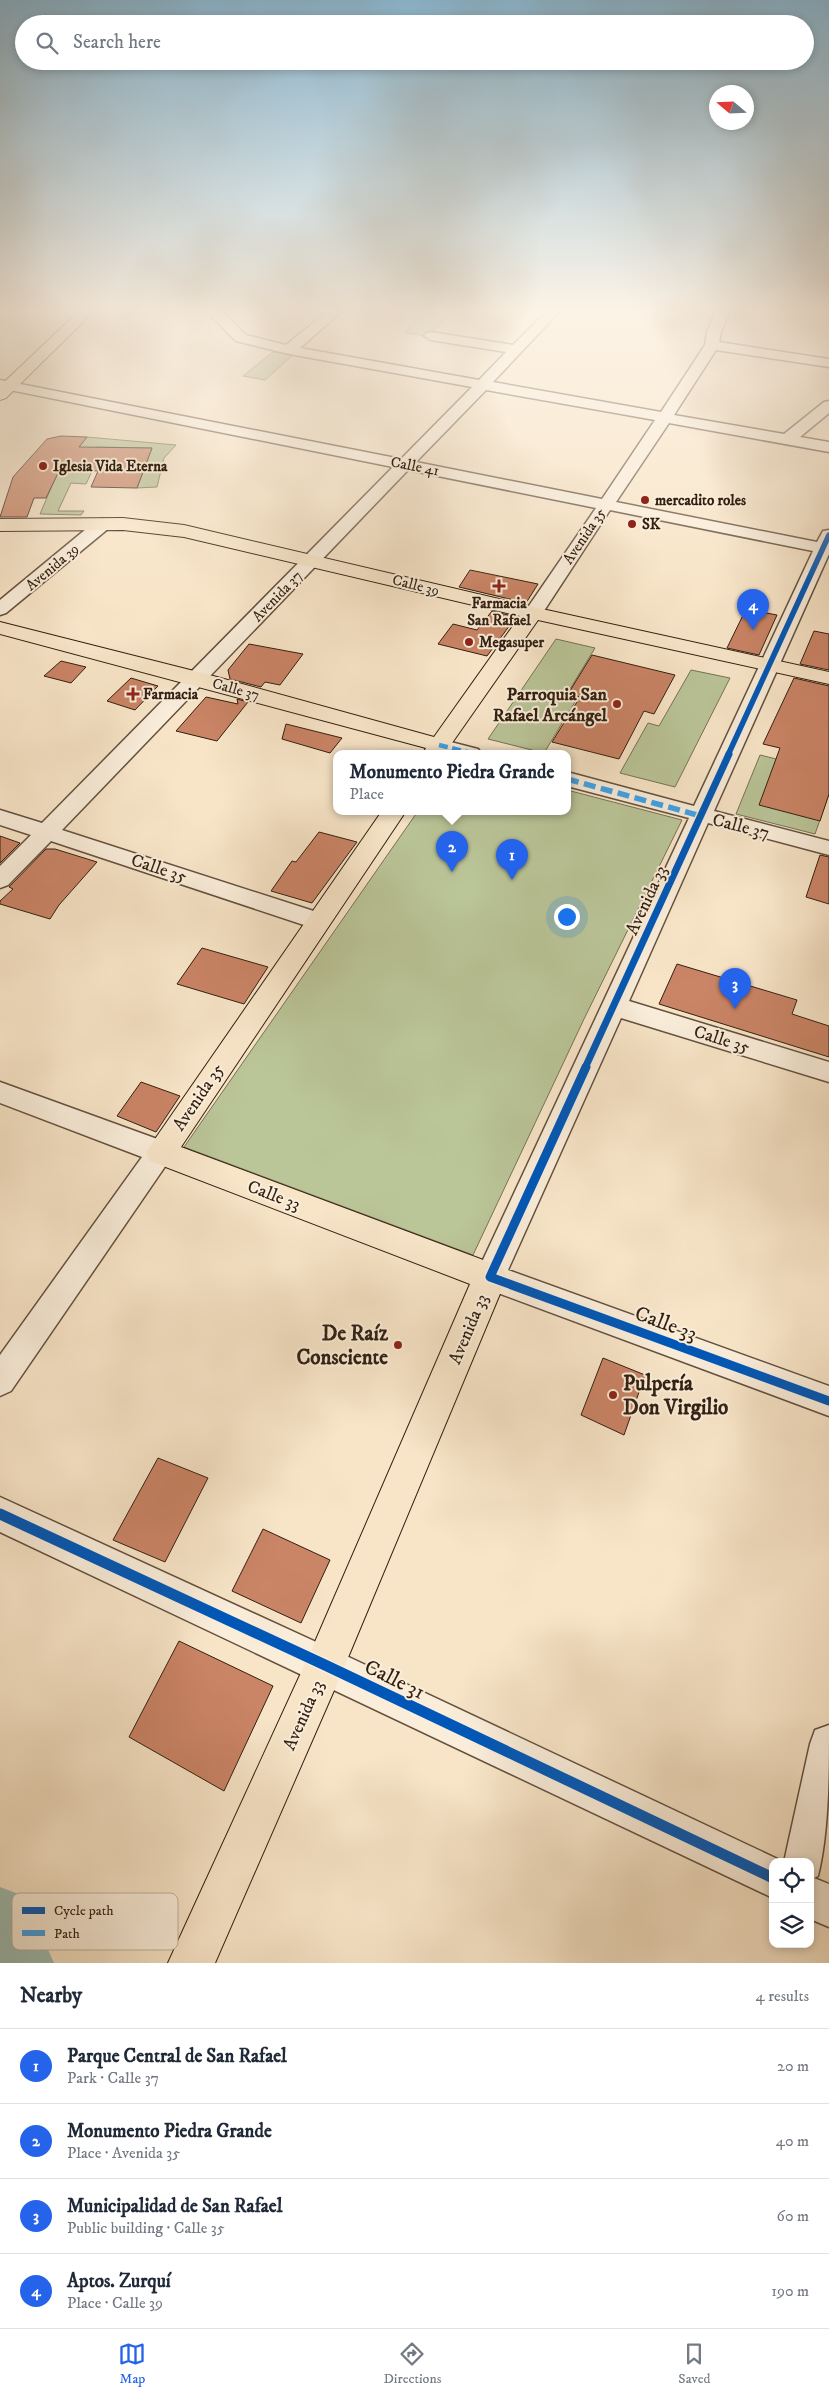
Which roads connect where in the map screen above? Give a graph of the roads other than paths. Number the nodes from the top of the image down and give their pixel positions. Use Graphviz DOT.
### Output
graph roads {
  1 [pos="86,404"];
  2 [pos="465,404"];
  3 [pos="590,404"];
  4 [pos="675,404"];
  5 [pos="829,405"];
  6 [pos="666,417"];
  7 [pos="787,440"];
  8 [pos="829,447"];
  9 [pos="405,464"];
  10 [pos="605,505"];
  11 [pos="103,524"];
  12 [pos="0,525"];
  13 [pos="827,544"];
  14 [pos="312,560"];
  15 [pos="0,609"];
  16 [pos="533,613"];
  17 [pos="0,628"];
  18 [pos="770,665"];
  19 [pos="198,678"];
  20 [pos="829,678"];
  21 [pos="436,749"];
  22 [pos="571,781"];
  23 [pos="391,815"];
  24 [pos="701,816"];
  25 [pos="0,817"];
  26 [pos="47,831"];
  27 [pos="829,848"];
  28 [pos="0,880"];
  29 [pos="318,921"];
  30 [pos="614,1006"];
  31 [pos="829,1072"];
  32 [pos="0,1092"];
  33 [pos="161,1152"];
  34 [pos="490,1276"];
  35 [pos="0,1380"];
  36 [pos="829,1401"];
  37 [pos="0,1514"];
  38 [pos="325,1665"];
  39 [pos="829,1744"];
  40 [pos="805,1858"];
  41 [pos="769,1876"];
  42 [pos="814,1898"];
  43 [pos="829,1906"];
  44 [pos="191,1963"];
  1 -- 9 [label="street, Calle 41"];
  2 -- 9 [label="street, Avenida 37"];
  3 -- 6 [label="street"];
  4 -- 6 [label="street, Avenida 35"];
  5 -- 7 [label="street"];
  6 -- 7 [label="street"];
  6 -- 10 [label="street, Avenida 35"];
  7 -- 8 [label="street"];
  9 -- 10 [label="street, Calle 41"];
  9 -- 14 [label="street, Avenida 37"];
  10 -- 13 [label="street, Calle 41"];
  10 -- 16 [label="street, Avenida 35"];
  11 -- 12 [label="main road, Calle 39"];
  11 -- 14 [label="main road, Calle 39"];
  11 -- 15 [label="street, Avenida 39"];
  13 -- 18 [label="street, Avenida 33"];
  14 -- 16 [label="main road, Calle 39"];
  14 -- 19 [label="street, Avenida 37"];
  16 -- 18 [label="main road, Calle 39"];
  16 -- 21 [label="main road, Avenida 35"];
  17 -- 19 [label="main road, Calle 37"];
  18 -- 20 [label="main road, Calle 39"];
  18 -- 24 [label="street, Avenida 33"];
  19 -- 21 [label="main road, Calle 37"];
  19 -- 26 [label="street, Avenida 37"];
  22 -- 24 [label="street, Calle 37"];
  23 -- 29 [label="main road, Avenida 35"];
  24 -- 27 [label="street, Calle 37"];
  24 -- 30 [label="street, Avenida 33"];
  25 -- 26 [label="street, Calle 35"];
  26 -- 28 [label="street, Avenida 37"];
  26 -- 29 [label="street, Calle 35"];
  29 -- 33 [label="main road, Avenida 35"];
  30 -- 31 [label="street, Calle 35"];
  30 -- 34 [label="street, Avenida 33"];
  32 -- 33 [label="street, Calle 33"];
  33 -- 34 [label="main road, Calle 33"];
  33 -- 35 [label="street, Avenida 35"];
  34 -- 36 [label="street, Calle 33"];
  34 -- 38 [label="main road, Avenida 33"];
  37 -- 38 [label="street, Calle 31"];
  38 -- 41 [label="street, Calle 31"];
  38 -- 44 [label="main road, Avenida 33"];
  39 -- 40 [label="street"];
  42 -- 43 [label="street"];
}
